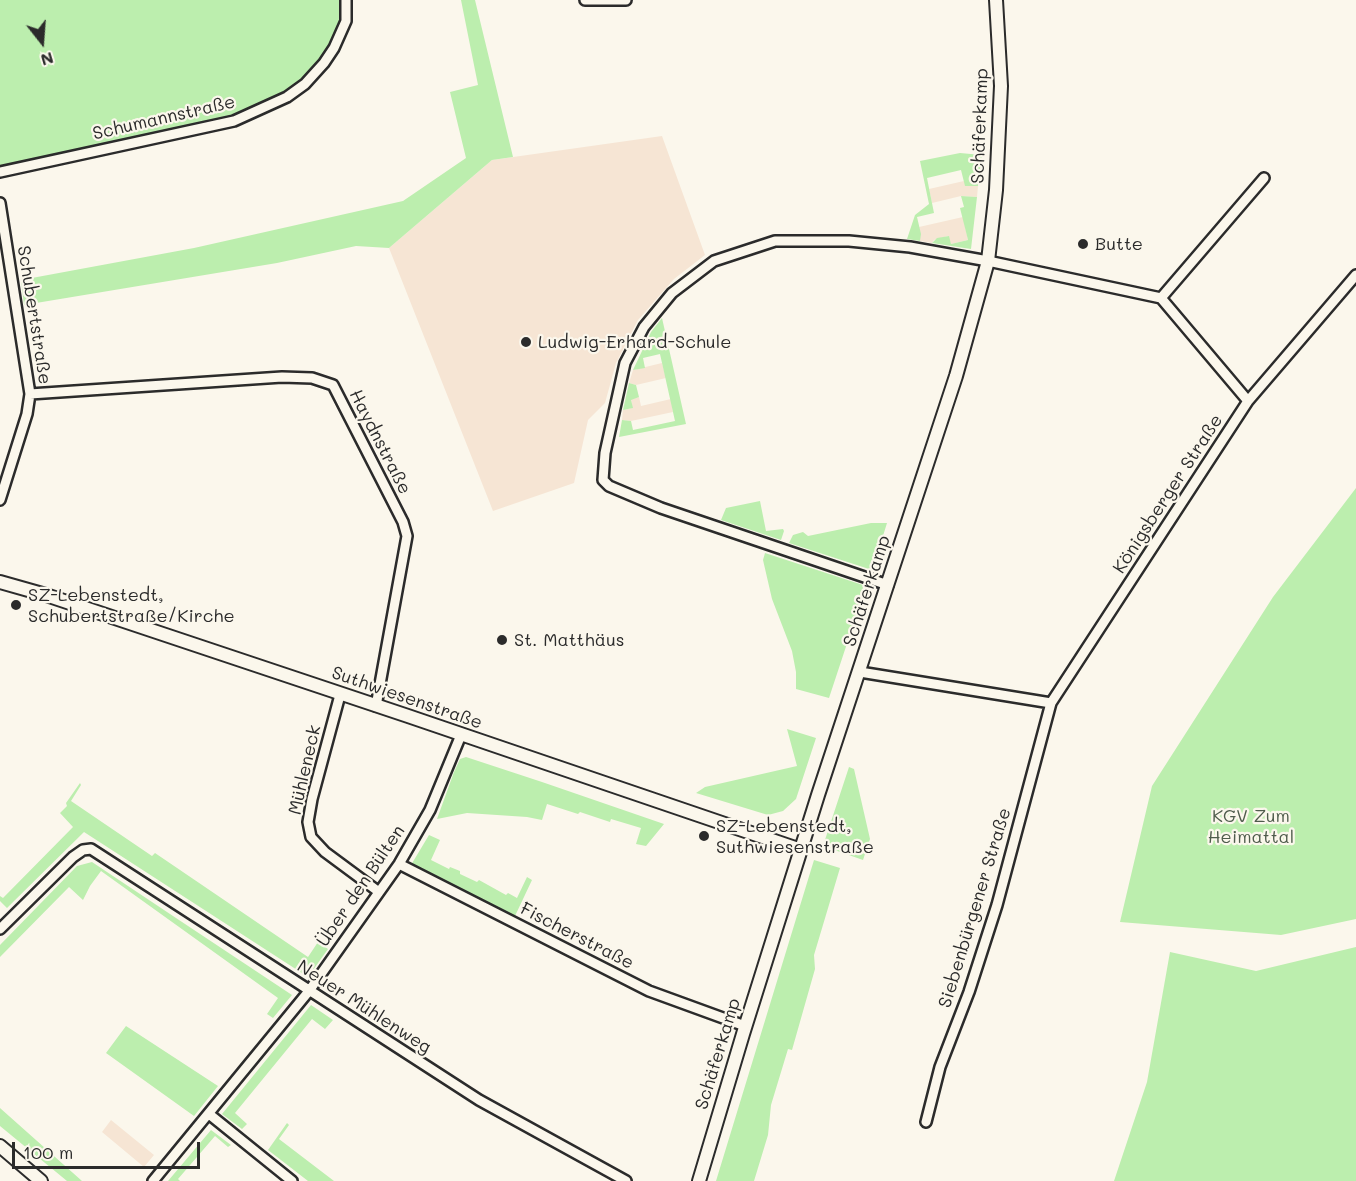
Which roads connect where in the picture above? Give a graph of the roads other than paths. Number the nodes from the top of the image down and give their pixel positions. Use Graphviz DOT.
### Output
graph roads {
  1 [pos="346,0"];
  2 [pos="585,0"];
  3 [pos="626,0"];
  4 [pos="996,0"];
  5 [pos="0,172"];
  6 [pos="1264,178"];
  7 [pos="0,203"];
  8 [pos="988,261"];
  9 [pos="1356,275"];
  10 [pos="1161,298"];
  11 [pos="30,394"];
  12 [pos="1248,401"];
  13 [pos="0,500"];
  14 [pos="0,582"];
  15 [pos="888,585"];
  16 [pos="860,672"];
  17 [pos="340,695"];
  18 [pos="1051,703"];
  19 [pos="376,706"];
  20 [pos="461,735"];
  21 [pos="801,850"];
  22 [pos="399,864"];
  23 [pos="379,892"];
  24 [pos="0,929"];
  25 [pos="309,991"];
  26 [pos="745,1026"];
  27 [pos="209,1114"];
  28 [pos="926,1122"];
  29 [pos="0,1146"];
  30 [pos="41,1181"];
  31 [pos="153,1181"];
  32 [pos="292,1181"];
  33 [pos="626,1181"];
  34 [pos="699,1181"];
  1 -- 5 [label="street, Schumannstraße"];
  2 -- 3 [label="street"];
  4 -- 8 [label="street, Schäferkamp"];
  6 -- 10 [label="street"];
  7 -- 11 [label="street, Schubertstraße"];
  8 -- 10 [label="street"];
  8 -- 15 [label="street, Schäferkamp"];
  8 -- 15 [label="street"];
  9 -- 12 [label="street, Königsberger Straße"];
  10 -- 12 [label="street"];
  11 -- 13 [label="street, Schubertstraße"];
  11 -- 19 [label="street, Haydnstraße"];
  12 -- 18 [label="street, Königsberger Straße"];
  14 -- 17 [label="street, Suthwiesenstraße"];
  15 -- 16 [label="street, Schäferkamp"];
  16 -- 18 [label="street"];
  16 -- 21 [label="street, Schäferkamp"];
  17 -- 19 [label="street, Suthwiesenstraße"];
  17 -- 23 [label="street, Mühleneck"];
  18 -- 28 [label="street, Siebenbürgener Straße"];
  19 -- 20 [label="street, Suthwiesenstraße"];
  20 -- 21 [label="street, Suthwiesenstraße"];
  20 -- 22 [label="street, Über den Bülten"];
  21 -- 26 [label="street, Schäferkamp"];
  22 -- 23 [label="street, Über den Bülten"];
  22 -- 26 [label="street, Fischerstraße"];
  23 -- 25 [label="street, Über den Bülten"];
  24 -- 25 [label="street, Neuer Mühlenweg"];
  25 -- 27 [label="street, Über den Bülten"];
  25 -- 33 [label="street, Neuer Mühlenweg"];
  26 -- 34 [label="street, Schäferkamp"];
  27 -- 31 [label="street, Über den Bülten"];
  27 -- 32 [label="street"];
  29 -- 30 [label="street"];
}
